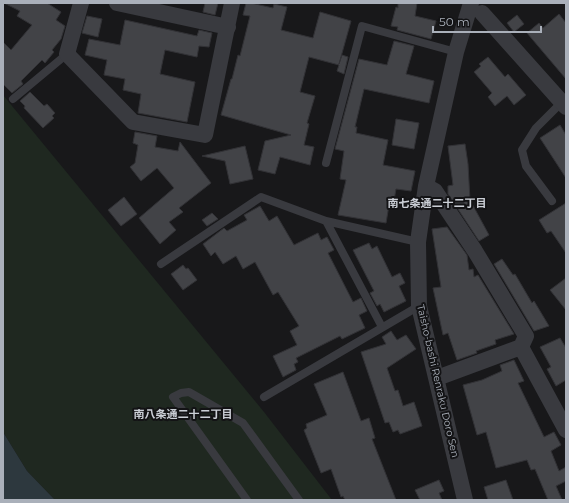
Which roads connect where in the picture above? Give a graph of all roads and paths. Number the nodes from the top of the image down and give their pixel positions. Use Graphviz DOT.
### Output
graph roads {
  1 [pos="81,3"];
  2 [pos="117,3"];
  3 [pos="232,3"];
  4 [pos="482,6"];
  5 [pos="228,27"];
  6 [pos="456,52"];
  7 [pos="66,54"];
  8 [pos="13,99"];
  9 [pos="564,105"];
  10 [pos="326,164"];
  11 [pos="426,186"];
  12 [pos="552,201"];
  13 [pos="326,221"];
  14 [pos="418,242"];
  15 [pos="161,264"];
  16 [pos="419,306"];
  17 [pos="382,327"];
  18 [pos="521,347"];
  19 [pos="437,378"];
  20 [pos="264,397"];
  21 [pos="566,430"];
  22 [pos="247,500"];
  23 [pos="299,500"];
  24 [pos="465,500"];
  1 -- 7 [label="street"];
  2 -- 5 [label="street"];
  3 -- 5 [label="street"];
  4 -- 6 [label="street, Taisho-bashi Renraku Doro Sen"];
  4 -- 9 [label="street"];
  5 -- 7 [label="street"];
  6 -- 10 [label="lane"];
  6 -- 11 [label="street, Taisho-bashi Renraku Doro Sen"];
  7 -- 8 [label="lane"];
  9 -- 12 [label="lane"];
  11 -- 14 [label="street, Taisho-bashi Renraku Doro Sen"];
  11 -- 18 [label="street"];
  13 -- 14 [label="lane"];
  13 -- 15 [label="lane"];
  13 -- 17 [label="lane"];
  14 -- 16 [label="street, Taisho-bashi Renraku Doro Sen"];
  16 -- 17 [label="lane"];
  16 -- 19 [label="street, Taisho-bashi Renraku Doro Sen"];
  17 -- 20 [label="lane"];
  18 -- 19 [label="street"];
  18 -- 21 [label="street"];
  19 -- 24 [label="street, Taisho-bashi Renraku Doro Sen"];
  22 -- 23 [label="lane"];
}
